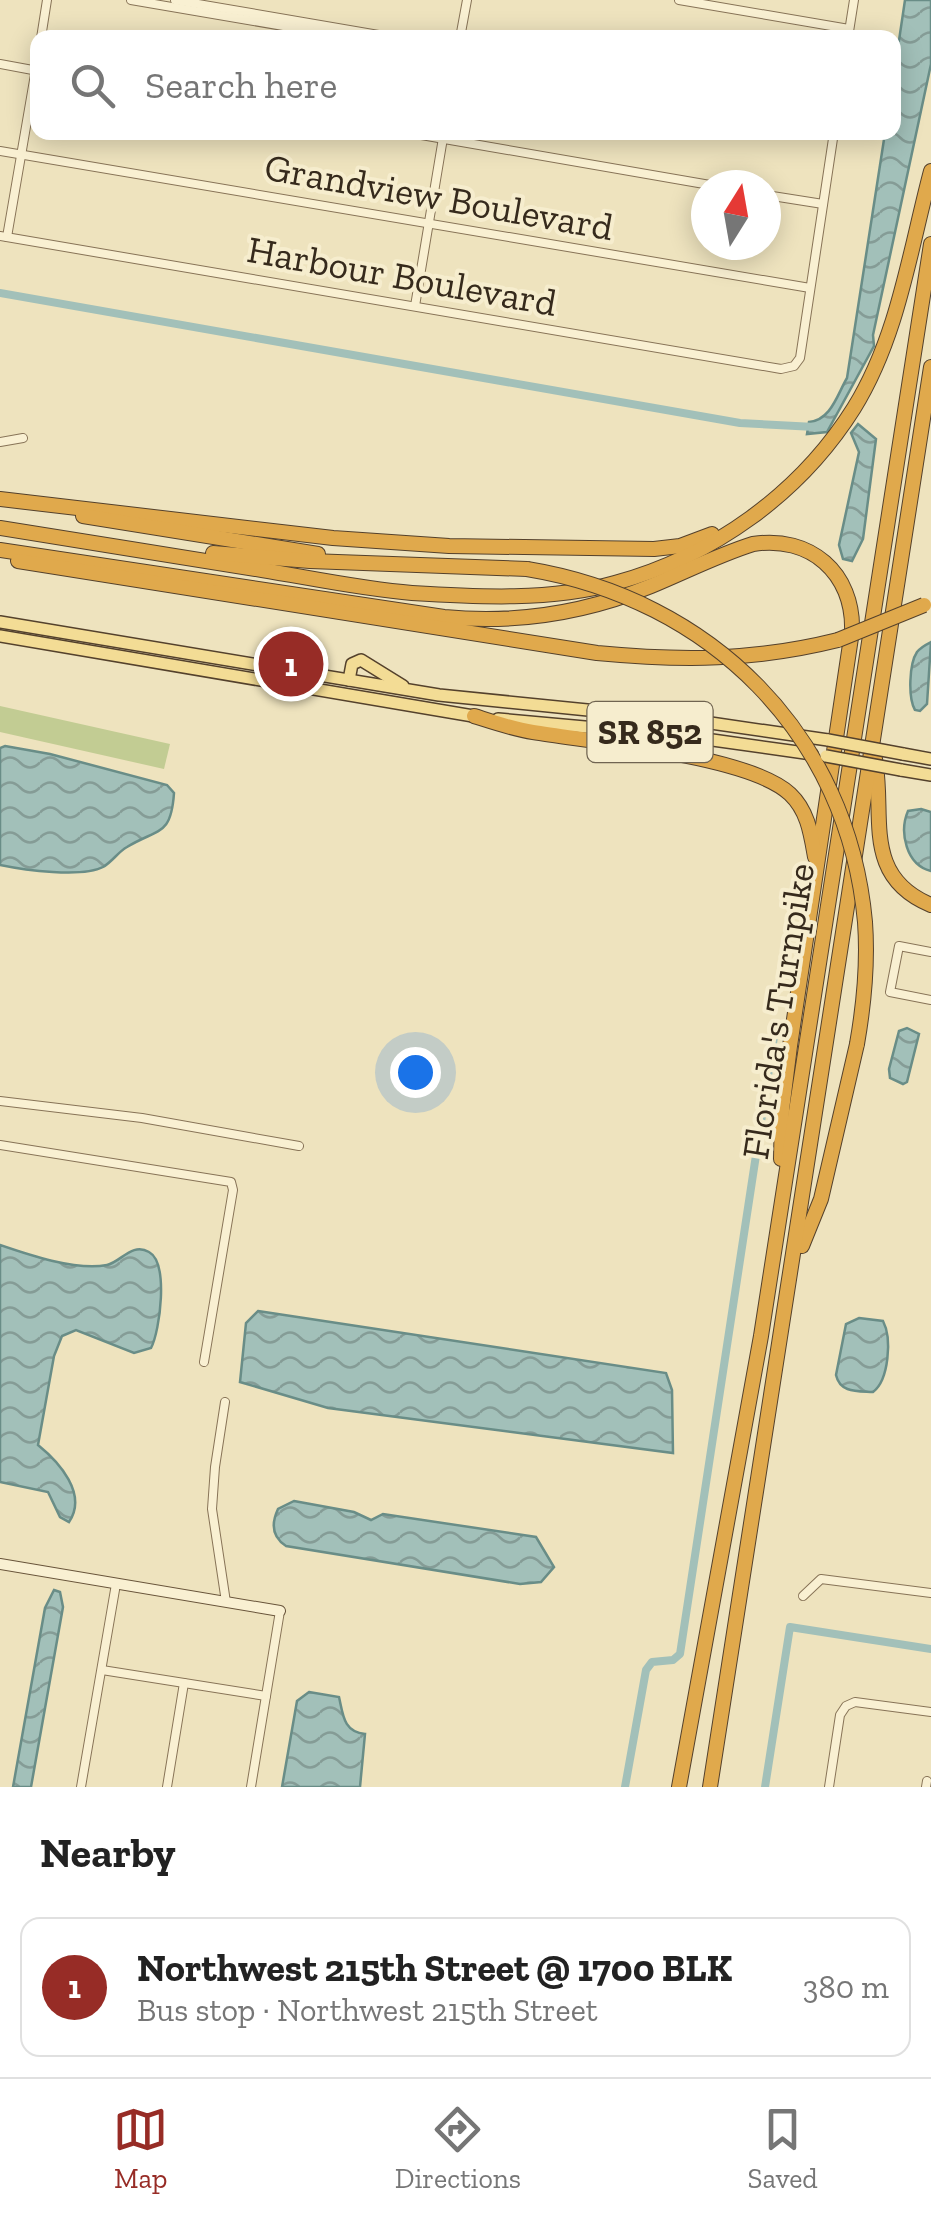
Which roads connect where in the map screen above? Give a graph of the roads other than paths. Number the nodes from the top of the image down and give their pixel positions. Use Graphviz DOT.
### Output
graph roads {
  1 [pos="47,0"];
  2 [pos="131,0"];
  3 [pos="175,0"];
  4 [pos="466,0"];
  5 [pos="679,0"];
  6 [pos="854,0"];
  7 [pos="42,30"];
  8 [pos="306,30"];
  9 [pos="349,30"];
  10 [pos="461,30"];
  11 [pos="834,30"];
  12 [pos="849,30"];
  13 [pos="0,64"];
  14 [pos="30,69"];
  15 [pos="30,104"];
  16 [pos="442,140"];
  17 [pos="465,140"];
  18 [pos="833,140"];
  19 [pos="0,150"];
  20 [pos="21,154"];
  21 [pos="931,171"];
  22 [pos="691,182"];
  23 [pos="781,197"];
  24 [pos="823,204"];
  25 [pos="428,222"];
  26 [pos="4,236"];
  27 [pos="931,244"];
  28 [pos="810,288"];
  29 [pos="415,306"];
  30 [pos="931,367"];
  31 [pos="23,438"];
  32 [pos="0,442"];
  33 [pos="820,452"];
  34 [pos="0,501"];
  35 [pos="0,528"];
  36 [pos="117,546"];
  37 [pos="0,554"];
  38 [pos="394,563"];
  39 [pos="928,603"];
  40 [pos="0,622"];
  41 [pos="0,636"];
  42 [pos="349,680"];
  43 [pos="411,691"];
  44 [pos="474,716"];
  45 [pos="872,746"];
  46 [pos="931,759"];
  47 [pos="931,775"];
  48 [pos="817,868"];
  49 [pos="931,904"];
  50 [pos="931,952"];
  51 [pos="931,1000"];
  52 [pos="0,1101"];
  53 [pos="0,1145"];
  54 [pos="299,1146"];
  55 [pos="779,1216"];
  56 [pos="792,1270"];
  57 [pos="204,1362"];
  58 [pos="226,1402"];
  59 [pos="1,1568"];
  60 [pos="116,1584"];
  61 [pos="931,1594"];
  62 [pos="803,1596"];
  63 [pos="226,1602"];
  64 [pos="280,1610"];
  65 [pos="102,1670"];
  66 [pos="184,1683"];
  67 [pos="266,1696"];
  68 [pos="931,1712"];
  69 [pos="81,1787"];
  70 [pos="167,1787"];
  71 [pos="252,1787"];
  72 [pos="680,1787"];
  73 [pos="712,1787"];
  74 [pos="830,1787"];
  1 -- 7 [label="street"];
  2 -- 8 [label="street"];
  3 -- 9 [label="street"];
  4 -- 10 [label="street"];
  5 -- 11 [label="street"];
  6 -- 12 [label="street"];
  13 -- 14 [label="street"];
  15 -- 20 [label="street"];
  16 -- 25 [label="street"];
  17 -- 22 [label="street"];
  18 -- 24 [label="street"];
  19 -- 20 [label="street, Grandview Boulevard"];
  20 -- 25 [label="street, Grandview Boulevard"];
  20 -- 26 [label="street"];
  21 -- 33 [label="highway"];
  23 -- 24 [label="street"];
  24 -- 28 [label="street"];
  25 -- 28 [label="street, Grandview Boulevard"];
  25 -- 29 [label="street"];
  26 -- 29 [label="street, Harbour Boulevard"];
  27 -- 55 [label="highway, Florida's Turnpike"];
  28 -- 29 [label="street, Harbour Boulevard"];
  30 -- 45 [label="highway, Florida's Turnpike"];
  31 -- 32 [label="street"];
  33 -- 34 [label="highway"];
  33 -- 36 [label="highway"];
  34 -- 38 [label="highway"];
  35 -- 36 [label="highway"];
  36 -- 38 [label="highway"];
  37 -- 39 [label="highway, bridge"];
  37 -- 48 [label="highway"];
  38 -- 56 [label="highway, bridge"];
  40 -- 42 [label="main road, SR 852"];
  41 -- 44 [label="main road, SR 852"];
  42 -- 43 [label="main road, SR 852"];
  42 -- 43 [label="main road"];
  43 -- 46 [label="main road, SR 852, bridge"];
  44 -- 47 [label="main road, SR 852, bridge"];
  44 -- 48 [label="highway"];
  45 -- 49 [label="highway"];
  45 -- 56 [label="highway, Florida's Turnpike"];
  48 -- 55 [label="highway"];
  50 -- 51 [label="street"];
  52 -- 54 [label="street"];
  53 -- 57 [label="street"];
  55 -- 72 [label="highway, Florida's Turnpike"];
  56 -- 73 [label="highway, Florida's Turnpike"];
  58 -- 63 [label="street"];
  59 -- 60 [label="street"];
  60 -- 63 [label="street"];
  60 -- 65 [label="street"];
  61 -- 62 [label="street"];
  63 -- 64 [label="street"];
  64 -- 67 [label="street"];
  65 -- 66 [label="street"];
  65 -- 69 [label="street"];
  66 -- 67 [label="street"];
  66 -- 70 [label="street"];
  67 -- 71 [label="street"];
  68 -- 74 [label="street"];
}
